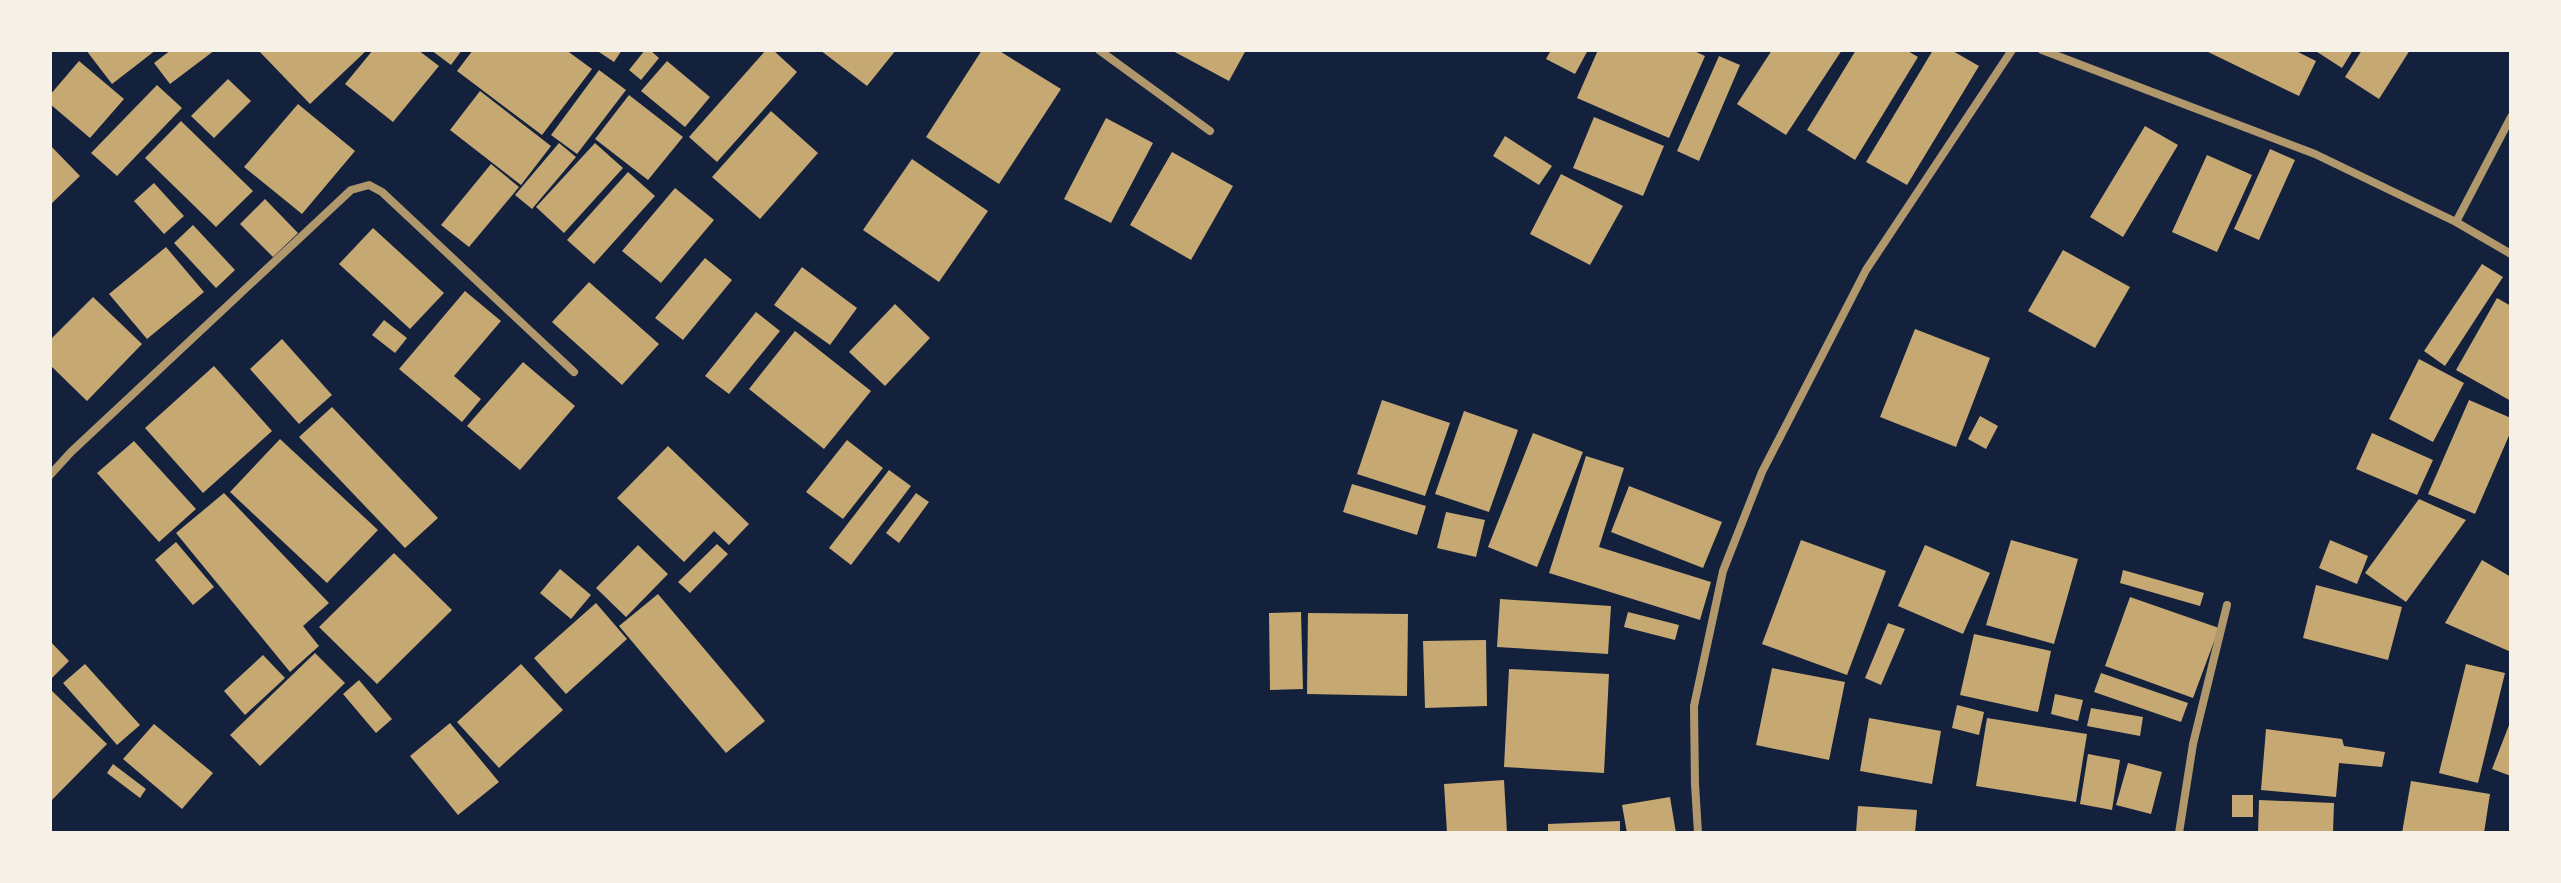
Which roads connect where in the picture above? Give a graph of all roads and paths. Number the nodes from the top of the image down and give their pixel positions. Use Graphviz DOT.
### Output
graph roads {
  1 [pos="1099,50"];
  2 [pos="2012,50"];
  3 [pos="2042,50"];
  4 [pos="2511,117"];
  5 [pos="1210,131"];
  6 [pos="2456,222"];
  7 [pos="2511,254"];
  8 [pos="574,372"];
  9 [pos="50,475"];
  10 [pos="2227,605"];
  11 [pos="1698,833"];
  12 [pos="2179,833"];
  1 -- 5 [label="street"];
  2 -- 11 [label="street"];
  3 -- 6 [label="street"];
  4 -- 6 [label="street"];
  6 -- 7 [label="street"];
  8 -- 9 [label="street"];
  10 -- 12 [label="street"];
}
